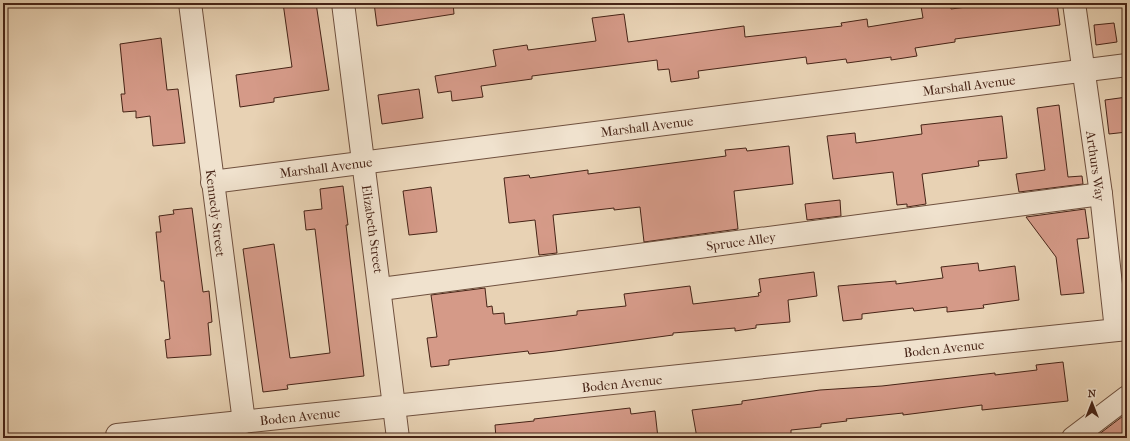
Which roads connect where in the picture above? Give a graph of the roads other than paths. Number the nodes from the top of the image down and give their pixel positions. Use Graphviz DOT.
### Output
graph roads {
  1 [pos="190,3"];
  2 [pos="343,3"];
  3 [pos="1074,3"];
  4 [pos="1127,65"];
  5 [pos="1082,70"];
  6 [pos="364,162"];
  7 [pos="212,182"];
  8 [pos="1101,194"];
  9 [pos="381,289"];
  10 [pos="1121,329"];
  11 [pos="1127,397"];
  12 [pos="395,407"];
  13 [pos="244,422"];
  14 [pos="117,435"];
  15 [pos="398,438"];
  16 [pos="1073,438"];
  1 -- 7 [label="street, Kennedy Street"];
  2 -- 6 [label="street, Elizabeth Street"];
  3 -- 5 [label="street, Arthurs Way"];
  4 -- 5 [label="street, Marshall Avenue"];
  5 -- 6 [label="street, Marshall Avenue"];
  5 -- 8 [label="street, Arthurs Way"];
  6 -- 7 [label="street, Marshall Avenue"];
  6 -- 9 [label="street, Elizabeth Street"];
  7 -- 13 [label="street, Kennedy Street"];
  8 -- 9 [label="street, Spruce Alley"];
  8 -- 10 [label="street, Arthurs Way"];
  9 -- 12 [label="street, Elizabeth Street"];
  10 -- 12 [label="street, Boden Avenue"];
  11 -- 16 [label="street"];
  12 -- 13 [label="street, Boden Avenue"];
  12 -- 15 [label="street, Elizabeth Street"];
  13 -- 14 [label="street, Boden Avenue"];
}
